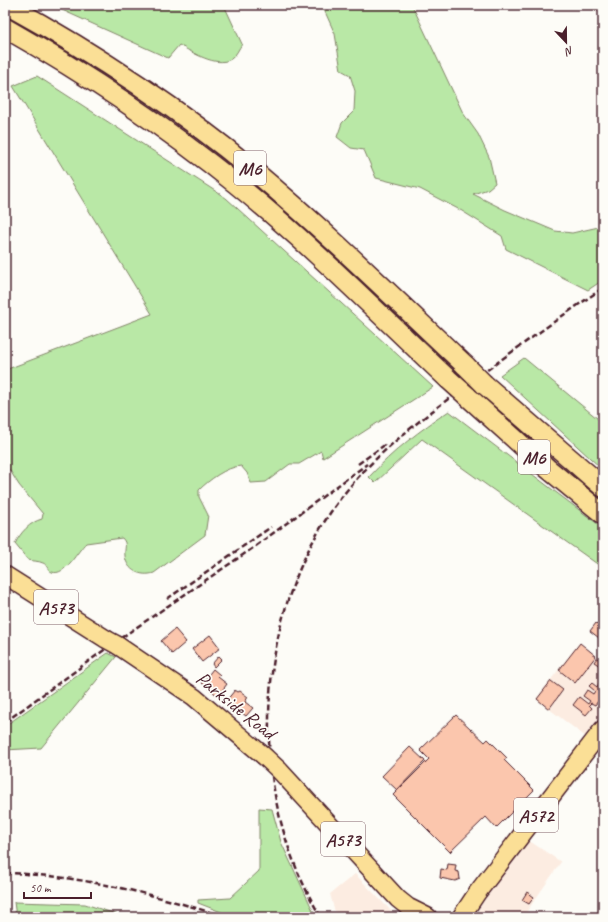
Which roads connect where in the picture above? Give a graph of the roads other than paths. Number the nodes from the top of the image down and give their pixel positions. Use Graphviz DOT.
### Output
graph roads {
  1 [pos="8,5"];
  2 [pos="5,28"];
  3 [pos="603,487"];
  4 [pos="603,514"];
  5 [pos="5,575"];
  6 [pos="603,728"];
  7 [pos="411,912"];
  8 [pos="428,917"];
  9 [pos="461,917"];
  1 -- 3 [label="highway, M6, bridge"];
  2 -- 4 [label="highway, M6, bridge"];
  5 -- 7 [label="main road, Parkside Road / A573, bridge"];
  6 -- 9 [label="main road, A572"];
  7 -- 8 [label="main road, Parkside Road / A573"];
}
